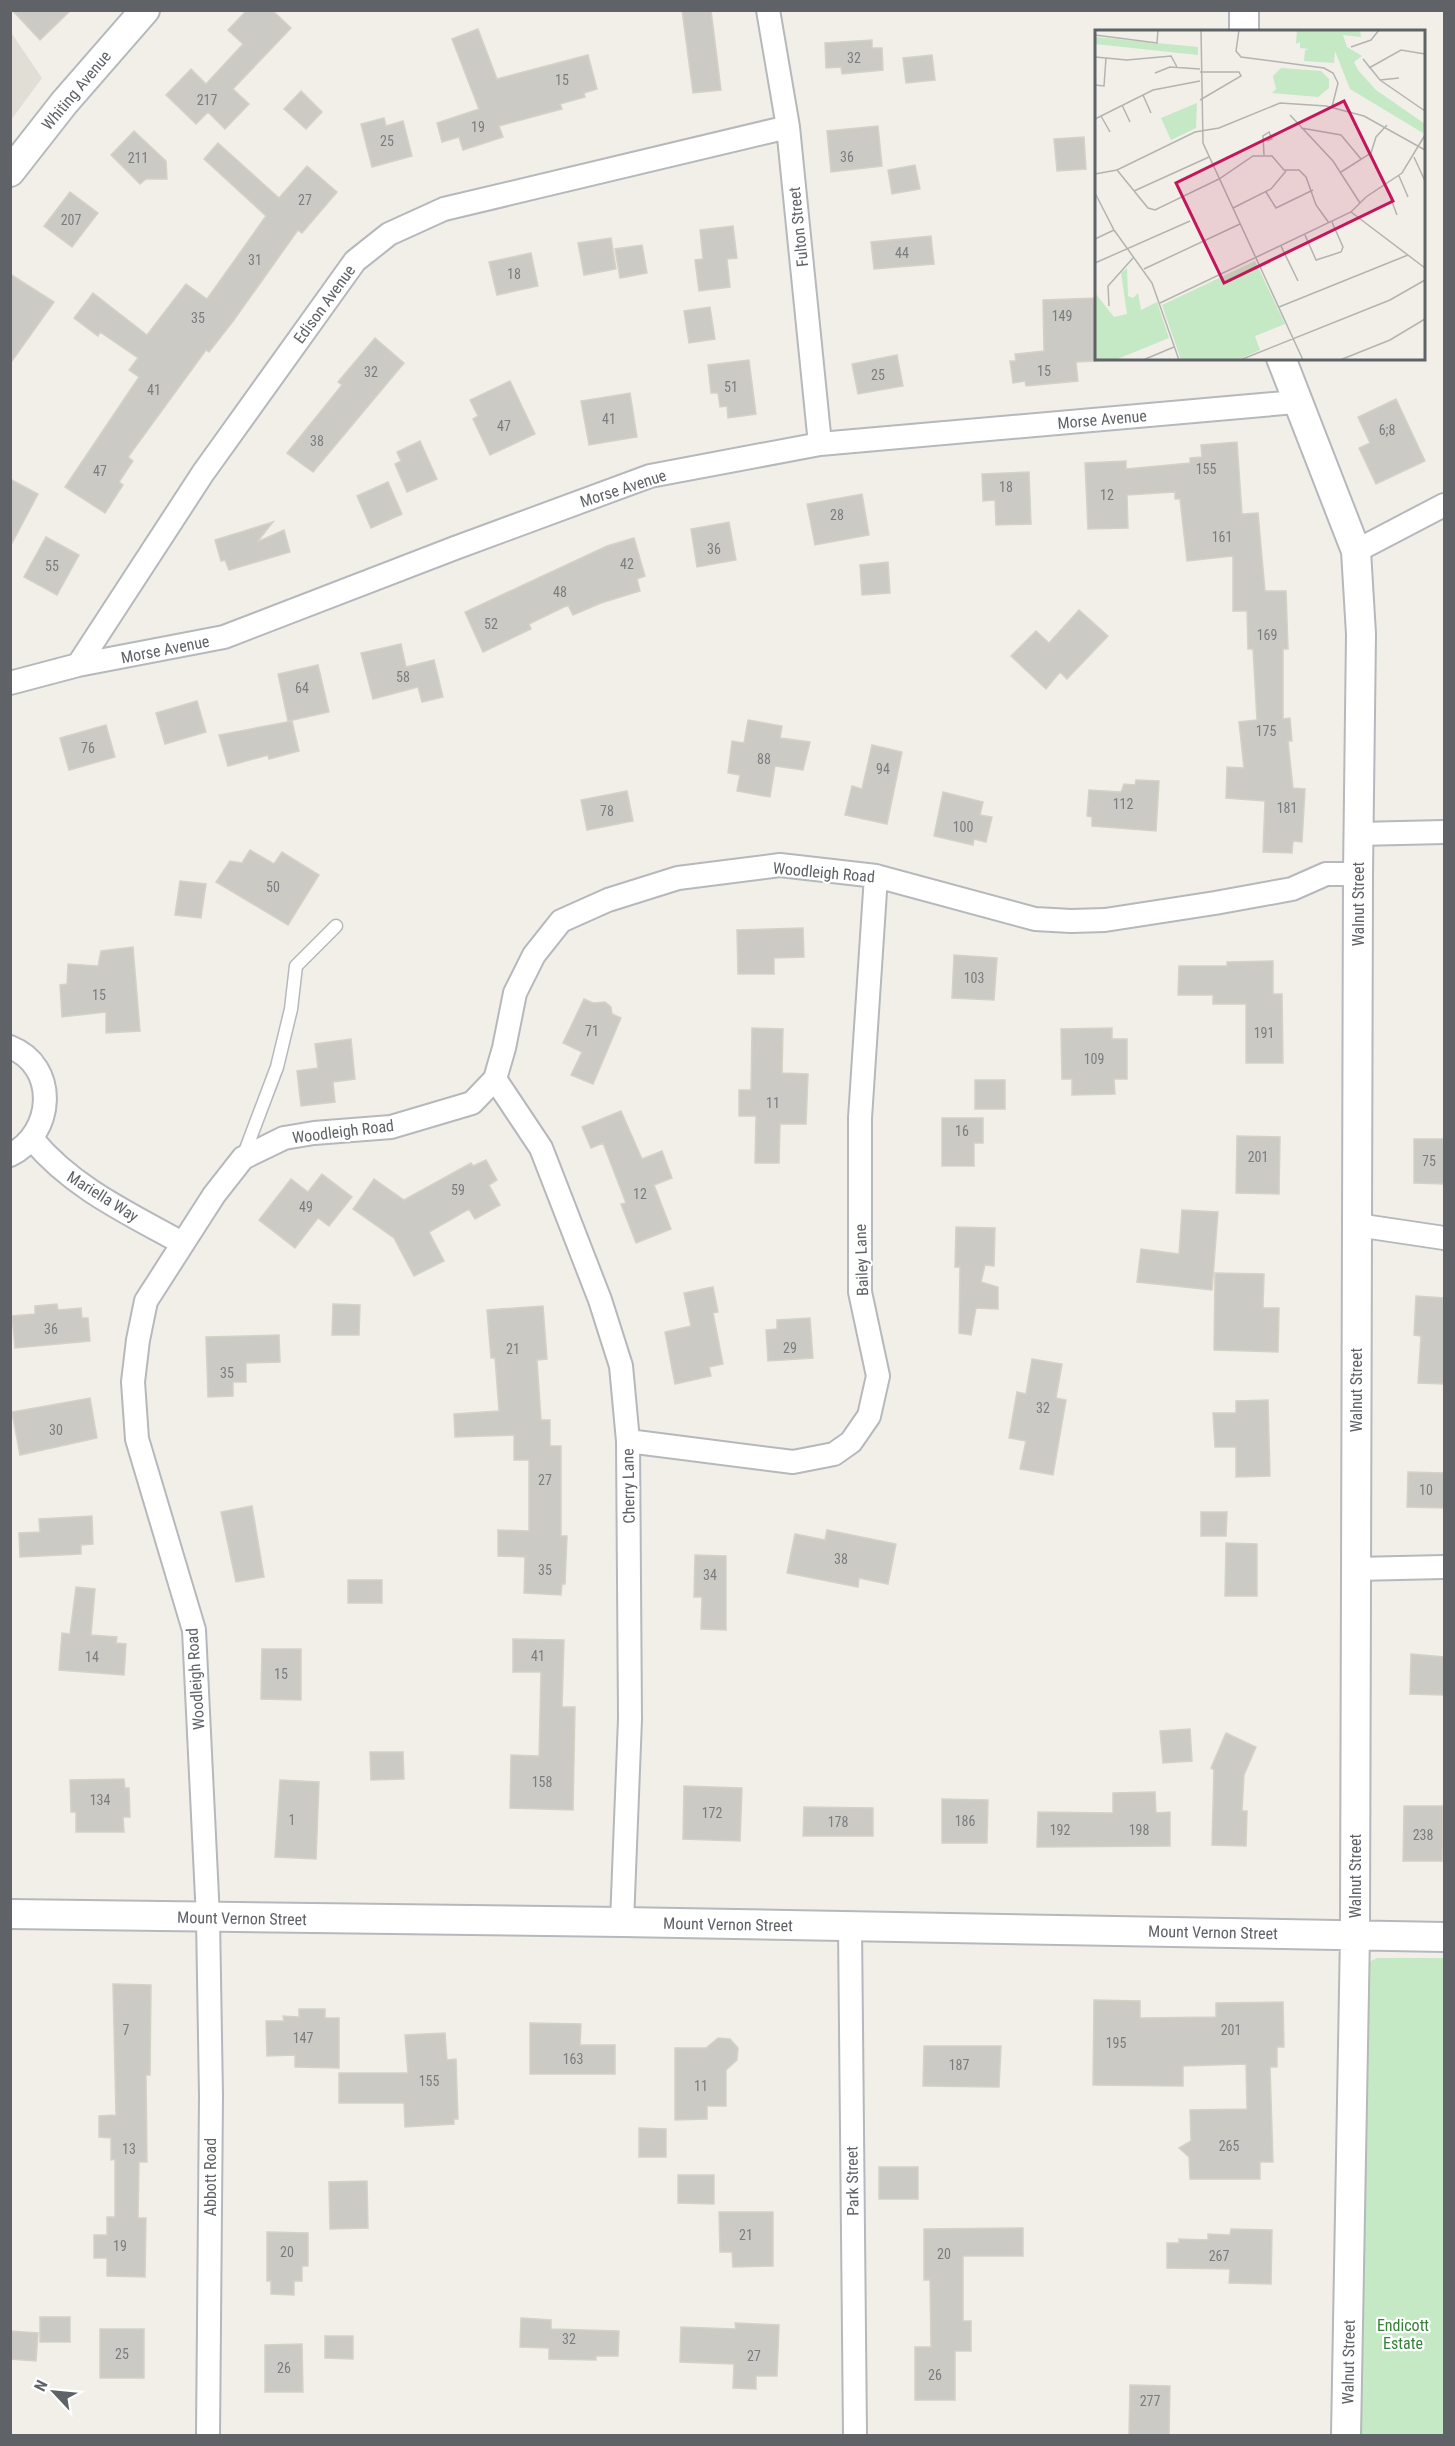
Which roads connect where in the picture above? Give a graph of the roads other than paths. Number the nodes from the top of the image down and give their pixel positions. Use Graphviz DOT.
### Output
graph roads {
  1 [pos="145,10"];
  2 [pos="768,10"];
  3 [pos="1244,10"];
  4 [pos="1244,30"];
  5 [pos="788,127"];
  6 [pos="10,172"];
  7 [pos="1282,360"];
  8 [pos="1296,402"];
  9 [pos="820,444"];
  10 [pos="1444,504"];
  11 [pos="1356,551"];
  12 [pos="78,665"];
  13 [pos="10,683"];
  14 [pos="1444,832"];
  15 [pos="1358,834"];
  16 [pos="1358,874"];
  17 [pos="876,876"];
  18 [pos="336,926"];
  19 [pos="10,1047"];
  20 [pos="495,1078"];
  21 [pos="33,1140"];
  22 [pos="10,1155"];
  23 [pos="243,1158"];
  24 [pos="1357,1225"];
  25 [pos="1444,1238"];
  26 [pos="182,1243"];
  27 [pos="628,1441"];
  28 [pos="1444,1568"];
  29 [pos="1354,1569"];
  30 [pos="10,1914"];
  31 [pos="208,1918"];
  32 [pos="622,1922"];
  33 [pos="850,1926"];
  34 [pos="1355,1934"];
  35 [pos="1444,1937"];
  36 [pos="208,2436"];
  37 [pos="855,2436"];
  38 [pos="1346,2436"];
  1 -- 6 [label="street, Whiting Avenue"];
  2 -- 5 [label="street, Fulton Street"];
  3 -- 4 [label="street"];
  5 -- 9 [label="street, Fulton Street"];
  5 -- 12 [label="street, Edison Avenue"];
  7 -- 8 [label="street, Walnut Street"];
  8 -- 9 [label="street, Morse Avenue"];
  8 -- 11 [label="street, Walnut Street"];
  9 -- 12 [label="street, Morse Avenue"];
  10 -- 11 [label="street"];
  11 -- 15 [label="street, Walnut Street"];
  12 -- 13 [label="street, Morse Avenue"];
  14 -- 15 [label="street"];
  15 -- 16 [label="street, Walnut Street"];
  16 -- 17 [label="street, Woodleigh Road"];
  16 -- 24 [label="street, Walnut Street"];
  17 -- 20 [label="street, Woodleigh Road"];
  17 -- 27 [label="street, Bailey Lane"];
  18 -- 23 [label="lane"];
  19 -- 21 [label="street"];
  20 -- 23 [label="street, Woodleigh Road"];
  20 -- 27 [label="street, Cherry Lane"];
  21 -- 22 [label="street"];
  21 -- 26 [label="street, Mariella Way"];
  23 -- 26 [label="street, Woodleigh Road"];
  24 -- 25 [label="street"];
  24 -- 29 [label="street, Walnut Street"];
  26 -- 31 [label="street, Woodleigh Road"];
  27 -- 32 [label="street, Cherry Lane"];
  28 -- 29 [label="street"];
  29 -- 34 [label="street, Walnut Street"];
  30 -- 31 [label="street, Mount Vernon Street"];
  31 -- 32 [label="street, Mount Vernon Street"];
  31 -- 36 [label="street, Abbott Road"];
  32 -- 33 [label="street, Mount Vernon Street"];
  33 -- 34 [label="street, Mount Vernon Street"];
  33 -- 37 [label="street, Park Street"];
  34 -- 35 [label="street, Mount Vernon Street"];
  34 -- 38 [label="street, Walnut Street"];
}
